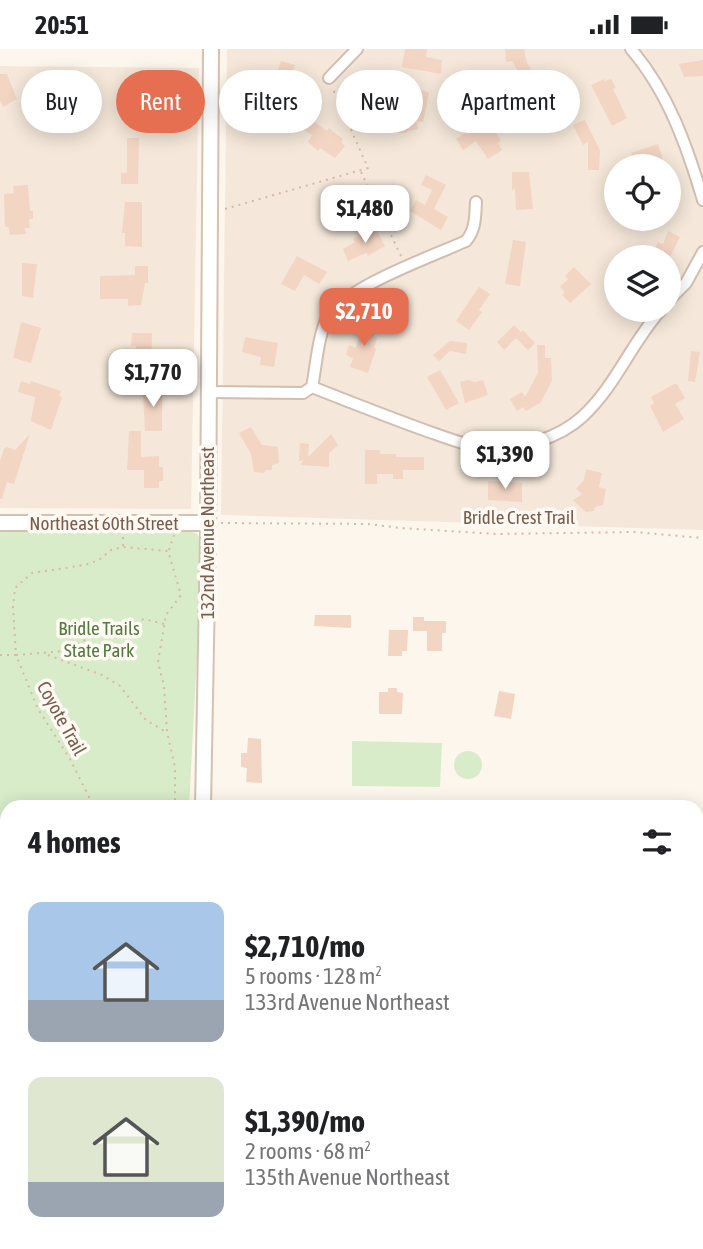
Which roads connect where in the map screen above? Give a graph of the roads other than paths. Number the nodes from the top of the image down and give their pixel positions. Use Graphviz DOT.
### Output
graph roads {
  1 [pos="211,49"];
  2 [pos="356,49"];
  3 [pos="631,49"];
  4 [pos="329,78"];
  5 [pos="703,200"];
  6 [pos="476,202"];
  7 [pos="703,252"];
  8 [pos="681,288"];
  9 [pos="650,322"];
  10 [pos="312,387"];
  11 [pos="208,392"];
  12 [pos="0,523"];
  13 [pos="213,527"];
  14 [pos="200,800"];
  1 -- 11 [label="street, 132nd Avenue Northeast"];
  2 -- 4 [label="street"];
  3 -- 5 [label="street"];
  6 -- 10 [label="street"];
  7 -- 8 [label="street"];
  9 -- 10 [label="street"];
  10 -- 11 [label="street"];
  11 -- 13 [label="street, 132nd Avenue Northeast"];
  12 -- 13 [label="street, Northeast 60th Street"];
  13 -- 14 [label="street, 132nd Avenue Northeast"];
}
